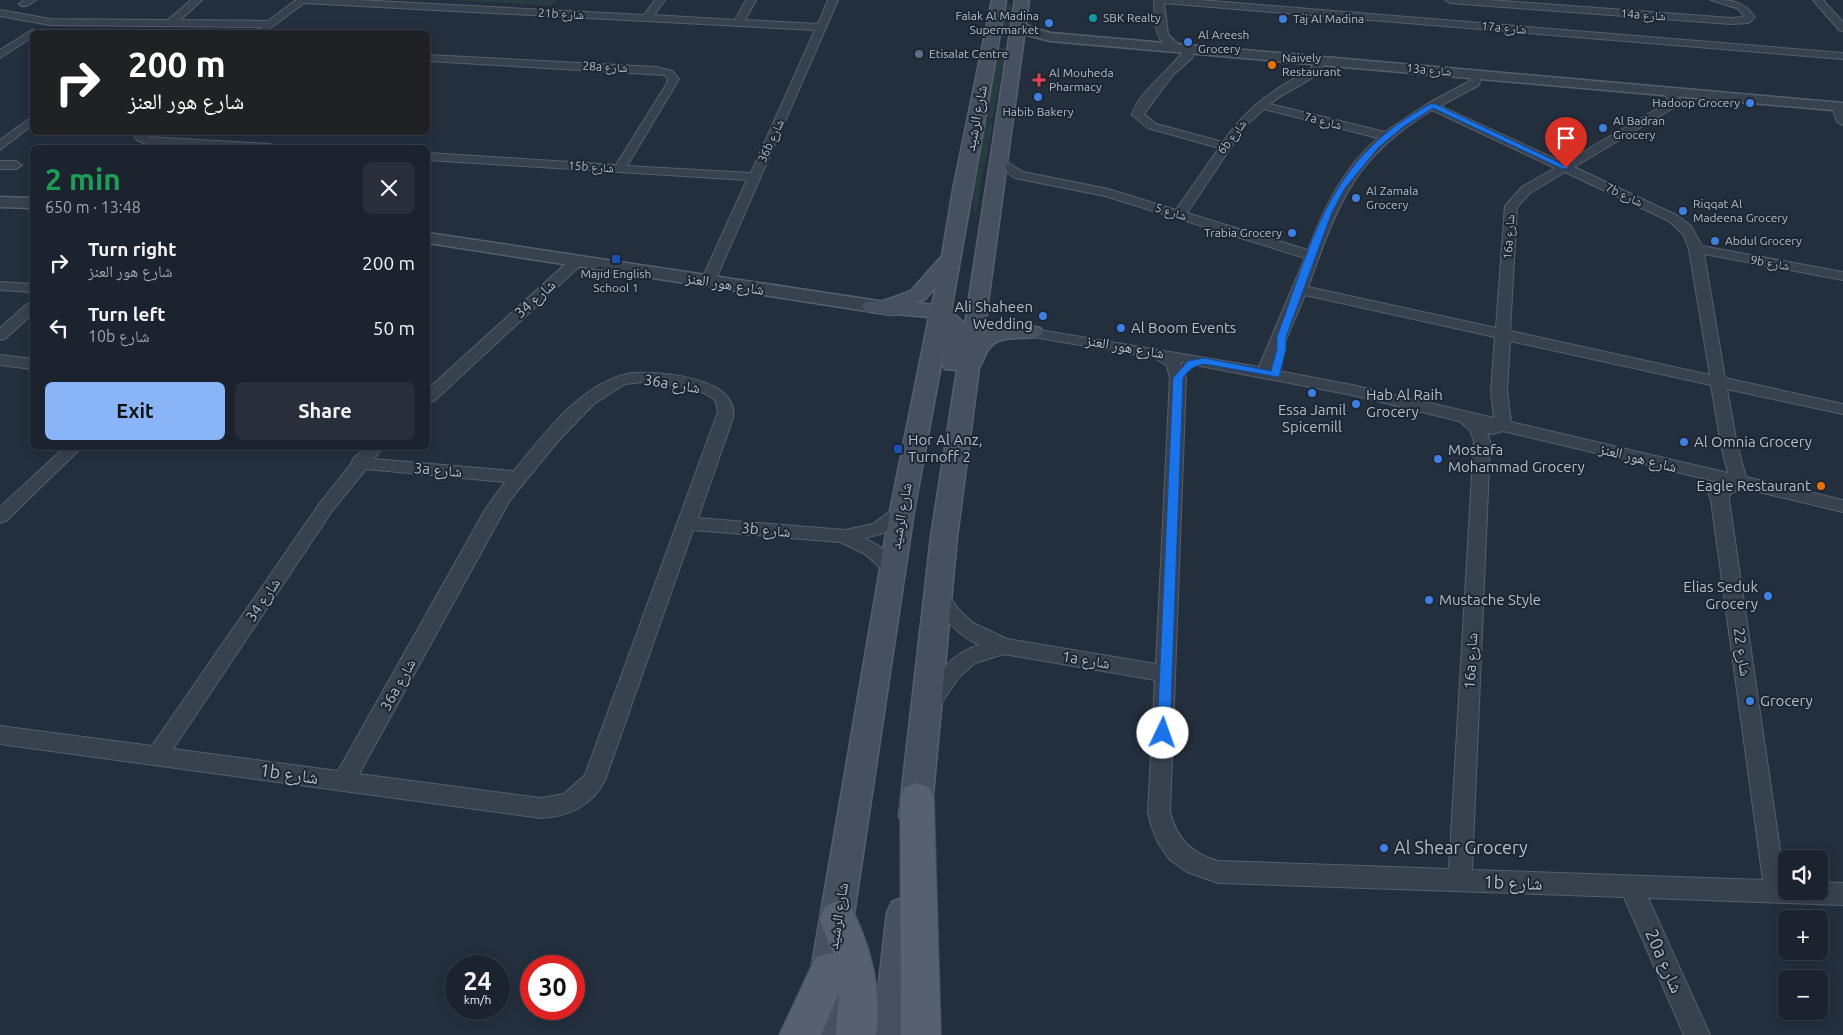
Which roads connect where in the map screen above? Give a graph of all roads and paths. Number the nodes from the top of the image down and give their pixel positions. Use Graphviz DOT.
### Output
graph roads {
  1 [pos="197,0"];
  2 [pos="302,0"];
  3 [pos="568,0"];
  4 [pos="660,0"];
  5 [pos="751,0"];
  6 [pos="833,0"];
  7 [pos="998,0"];
  8 [pos="1022,0"];
  9 [pos="1160,0"];
  10 [pos="1165,0"];
  11 [pos="1450,0"];
  12 [pos="1716,0"];
  13 [pos="1818,0"];
  14 [pos="0,13"];
  15 [pos="557,13"];
  16 [pos="1499,16"];
  17 [pos="647,18"];
  18 [pos="50,22"];
  19 [pos="156,22"];
  20 [pos="172,23"];
  21 [pos="738,23"];
  22 [pos="271,24"];
  23 [pos="1018,24"];
  24 [pos="820,27"];
  25 [pos="1843,28"];
  26 [pos="38,30"];
  27 [pos="146,30"];
  28 [pos="263,30"];
  29 [pos="30,35"];
  30 [pos="1162,37"];
  31 [pos="1147,45"];
  32 [pos="1183,51"];
  33 [pos="0,55"];
  34 [pos="1843,56"];
  35 [pos="430,58"];
  36 [pos="1313,60"];
  37 [pos="1473,74"];
  38 [pos="1667,91"];
  39 [pos="1260,105"];
  40 [pos="1432,106"];
  41 [pos="1840,107"];
  42 [pos="30,122"];
  43 [pos="1843,122"];
  44 [pos="138,135"];
  45 [pos="1386,136"];
  46 [pos="260,137"];
  47 [pos="234,145"];
  48 [pos="251,145"];
  49 [pos="0,146"];
  50 [pos="1225,146"];
  51 [pos="430,157"];
  52 [pos="999,161"];
  53 [pos="0,165"];
  54 [pos="16,165"];
  55 [pos="1566,168"];
  56 [pos="619,169"];
  57 [pos="755,177"];
  58 [pos="1028,178"];
  59 [pos="962,190"];
  60 [pos="995,190"];
  61 [pos="0,202"];
  62 [pos="30,203"];
  63 [pos="1179,215"];
  64 [pos="430,238"];
  65 [pos="1696,249"];
  66 [pos="952,256"];
  67 [pos="1312,256"];
  68 [pos="577,261"];
  69 [pos="1843,276"];
  70 [pos="708,281"];
  71 [pos="0,286"];
  72 [pos="30,288"];
  73 [pos="1300,290"];
  74 [pos="872,306"];
  75 [pos="30,309"];
  76 [pos="943,316"];
  77 [pos="975,322"];
  78 [pos="1033,332"];
  79 [pos="1502,335"];
  80 [pos="0,336"];
  81 [pos="934,352"];
  82 [pos="1159,353"];
  83 [pos="0,360"];
  84 [pos="1204,361"];
  85 [pos="30,364"];
  86 [pos="1270,373"];
  87 [pos="1178,378"];
  88 [pos="1717,382"];
  89 [pos="964,392"];
  90 [pos="430,395"];
  91 [pos="1843,409"];
  92 [pos="1463,416"];
  93 [pos="1497,424"];
  94 [pos="1482,441"];
  95 [pos="71,450"];
  96 [pos="372,450"];
  97 [pos="360,463"];
  98 [pos="1695,472"];
  99 [pos="516,477"];
  100 [pos="1733,481"];
  101 [pos="1720,500"];
  102 [pos="1843,506"];
  103 [pos="902,510"];
  104 [pos="0,516"];
  105 [pos="687,523"];
  106 [pos="845,536"];
  107 [pos="944,537"];
  108 [pos="892,568"];
  109 [pos="937,594"];
  110 [pos="1006,647"];
  111 [pos="1166,674"];
  112 [pos="925,713"];
  113 [pos="0,735"];
  114 [pos="157,756"];
  115 [pos="344,781"];
  116 [pos="917,798"];
  117 [pos="577,799"];
  118 [pos="1460,881"];
  119 [pos="1630,887"];
  120 [pos="1776,892"];
  121 [pos="1843,894"];
  122 [pos="838,919"];
  123 [pos="829,972"];
  124 [pos="799,1035"];
  125 [pos="818,1035"];
  126 [pos="856,1035"];
  127 [pos="891,1035"];
  128 [pos="921,1035"];
  129 [pos="1697,1035"];
  1 -- 20 [label="street"];
  2 -- 15 [label="street, 21b شارع"];
  2 -- 22 [label="street"];
  3 -- 15 [label="street"];
  4 -- 17 [label="street"];
  5 -- 21 [label="street"];
  6 -- 24 [label="street, 36b شارع"];
  7 -- 59 [label="main road, شارع الرشيد"];
  8 -- 23 [label="main road, شارع الرشيد"];
  9 -- 30 [label="street"];
  10 -- 16 [label="street, 17a شارع"];
  11 -- 16 [label="street, 14a شارع"];
  12 -- 16 [label="street, 14a شارع"];
  13 -- 25 [label="street"];
  14 -- 18 [label="street"];
  15 -- 17 [label="street, 21b شارع"];
  16 -- 34 [label="street, 17a شارع"];
  17 -- 21 [label="street, 21b شارع"];
  18 -- 19 [label="street"];
  18 -- 26 [label="street"];
  19 -- 20 [label="street"];
  19 -- 27 [label="street"];
  20 -- 22 [label="street"];
  21 -- 24 [label="street, 21b شارع"];
  22 -- 28 [label="street"];
  23 -- 31 [label="street, 13a شارع"];
  23 -- 52 [label="main road, شارع الرشيد"];
  24 -- 57 [label="street, 36b شارع"];
  29 -- 33 [label="street"];
  30 -- 31 [label="street"];
  30 -- 32 [label="street"];
  31 -- 32 [label="street, 13a شارع"];
  32 -- 36 [label="street, 13a شارع"];
  32 -- 50 [label="street"];
  35 -- 56 [label="street, 28a شارع"];
  36 -- 37 [label="street, 13a شارع"];
  36 -- 39 [label="street, 6b شارع"];
  37 -- 38 [label="street, 13a شارع"];
  37 -- 40 [label="street"];
  38 -- 41 [label="street, 13a شارع"];
  38 -- 55 [label="street, 16a شارع"];
  39 -- 45 [label="street, 7a شارع"];
  39 -- 50 [label="street, 6b شارع"];
  40 -- 45 [label="street"];
  40 -- 55 [label="street, 7b شارع"];
  41 -- 43 [label="street"];
  42 -- 49 [label="street"];
  44 -- 47 [label="street"];
  45 -- 67 [label="street"];
  46 -- 48 [label="street"];
  50 -- 63 [label="street, 6b شارع"];
  51 -- 56 [label="street, 15b شارع"];
  52 -- 58 [label="street, شارع 5"];
  52 -- 60 [label="main road, شارع الرشيد"];
  53 -- 54 [label="street"];
  55 -- 65 [label="street, 7b شارع"];
  55 -- 79 [label="street, 16a شارع"];
  56 -- 57 [label="street, 15b شارع"];
  57 -- 70 [label="street, 36b شارع"];
  58 -- 60 [label="street, شارع 5"];
  58 -- 63 [label="street, شارع 5"];
  59 -- 66 [label="main road, شارع الرشيد"];
  59 -- 77 [label="main road"];
  60 -- 77 [label="main road, شارع الرشيد"];
  61 -- 62 [label="street"];
  63 -- 67 [label="street, شارع 5"];
  64 -- 68 [label="street, شارع هور العنز"];
  65 -- 69 [label="street, 9b شارع"];
  65 -- 88 [label="street"];
  66 -- 74 [label="main road"];
  66 -- 76 [label="main road, شارع الرشيد"];
  67 -- 73 [label="street"];
  68 -- 70 [label="street, شارع هور العنز"];
  68 -- 90 [label="street, شارع 34"];
  70 -- 74 [label="street, شارع هور العنز"];
  71 -- 72 [label="street"];
  73 -- 79 [label="street"];
  73 -- 86 [label="street"];
  74 -- 76 [label="main road"];
  74 -- 81 [label="main road"];
  75 -- 80 [label="street"];
  76 -- 77 [label="street, شارع هور العنز"];
  76 -- 81 [label="main road, شارع الرشيد"];
  76 -- 107 [label="main road"];
  77 -- 78 [label="street, شارع هور العنز"];
  77 -- 89 [label="main road, شارع الرشيد"];
  78 -- 82 [label="street, شارع هور العنز"];
  78 -- 89 [label="main road"];
  79 -- 88 [label="street"];
  79 -- 93 [label="street, 16a شارع"];
  81 -- 103 [label="main road, شارع الرشيد"];
  82 -- 84 [label="street, شارع هور العنز"];
  82 -- 87 [label="street"];
  83 -- 85 [label="street"];
  84 -- 86 [label="street, شارع هور العنز"];
  84 -- 87 [label="street"];
  86 -- 92 [label="street, شارع هور العنز"];
  87 -- 111 [label="street"];
  88 -- 91 [label="street"];
  88 -- 100 [label="street"];
  89 -- 107 [label="main road, شارع الرشيد"];
  92 -- 93 [label="street, شارع هور العنز"];
  92 -- 94 [label="street"];
  93 -- 94 [label="street"];
  93 -- 98 [label="street, شارع هور العنز"];
  94 -- 118 [label="street, 16a شارع"];
  95 -- 104 [label="street"];
  96 -- 97 [label="street, شارع 34"];
  97 -- 99 [label="street, 3a شارع"];
  97 -- 114 [label="street, شارع 34"];
  98 -- 100 [label="street, شارع هور العنز"];
  98 -- 101 [label="street, شارع 22"];
  99 -- 105 [label="street, 36a شارع"];
  99 -- 115 [label="street, 36a شارع"];
  100 -- 101 [label="street"];
  100 -- 102 [label="street, شارع هور العنز"];
  101 -- 120 [label="street, شارع 22"];
  103 -- 106 [label="street, 3b شارع"];
  103 -- 108 [label="main road, شارع الرشيد"];
  105 -- 106 [label="street, 3b شارع"];
  105 -- 117 [label="street, 36a شارع"];
  106 -- 108 [label="street, 3b شارع"];
  107 -- 109 [label="main road, شارع الرشيد"];
  108 -- 122 [label="main road, شارع الرشيد"];
  109 -- 110 [label="street, 1a شارع"];
  109 -- 112 [label="main road, شارع الرشيد"];
  110 -- 111 [label="street, 1a شارع"];
  110 -- 112 [label="street, 1a شارع"];
  111 -- 118 [label="street, 1b شارع"];
  112 -- 116 [label="main road, شارع الرشيد"];
  113 -- 114 [label="street, 1b شارع"];
  114 -- 115 [label="street, 1b شارع"];
  115 -- 117 [label="street, 1b شارع"];
  116 -- 127 [label="main road, شارع الرشيد"];
  116 -- 128 [label="main road"];
  118 -- 119 [label="street, 1b شارع"];
  119 -- 120 [label="street, 1b شارع"];
  119 -- 129 [label="street, 20a شارع"];
  120 -- 121 [label="street, 1b شارع"];
  122 -- 123 [label="main road, شارع الرشيد"];
  122 -- 126 [label="main road"];
  123 -- 124 [label="main road"];
  123 -- 125 [label="main road, شارع الرشيد"];
}
